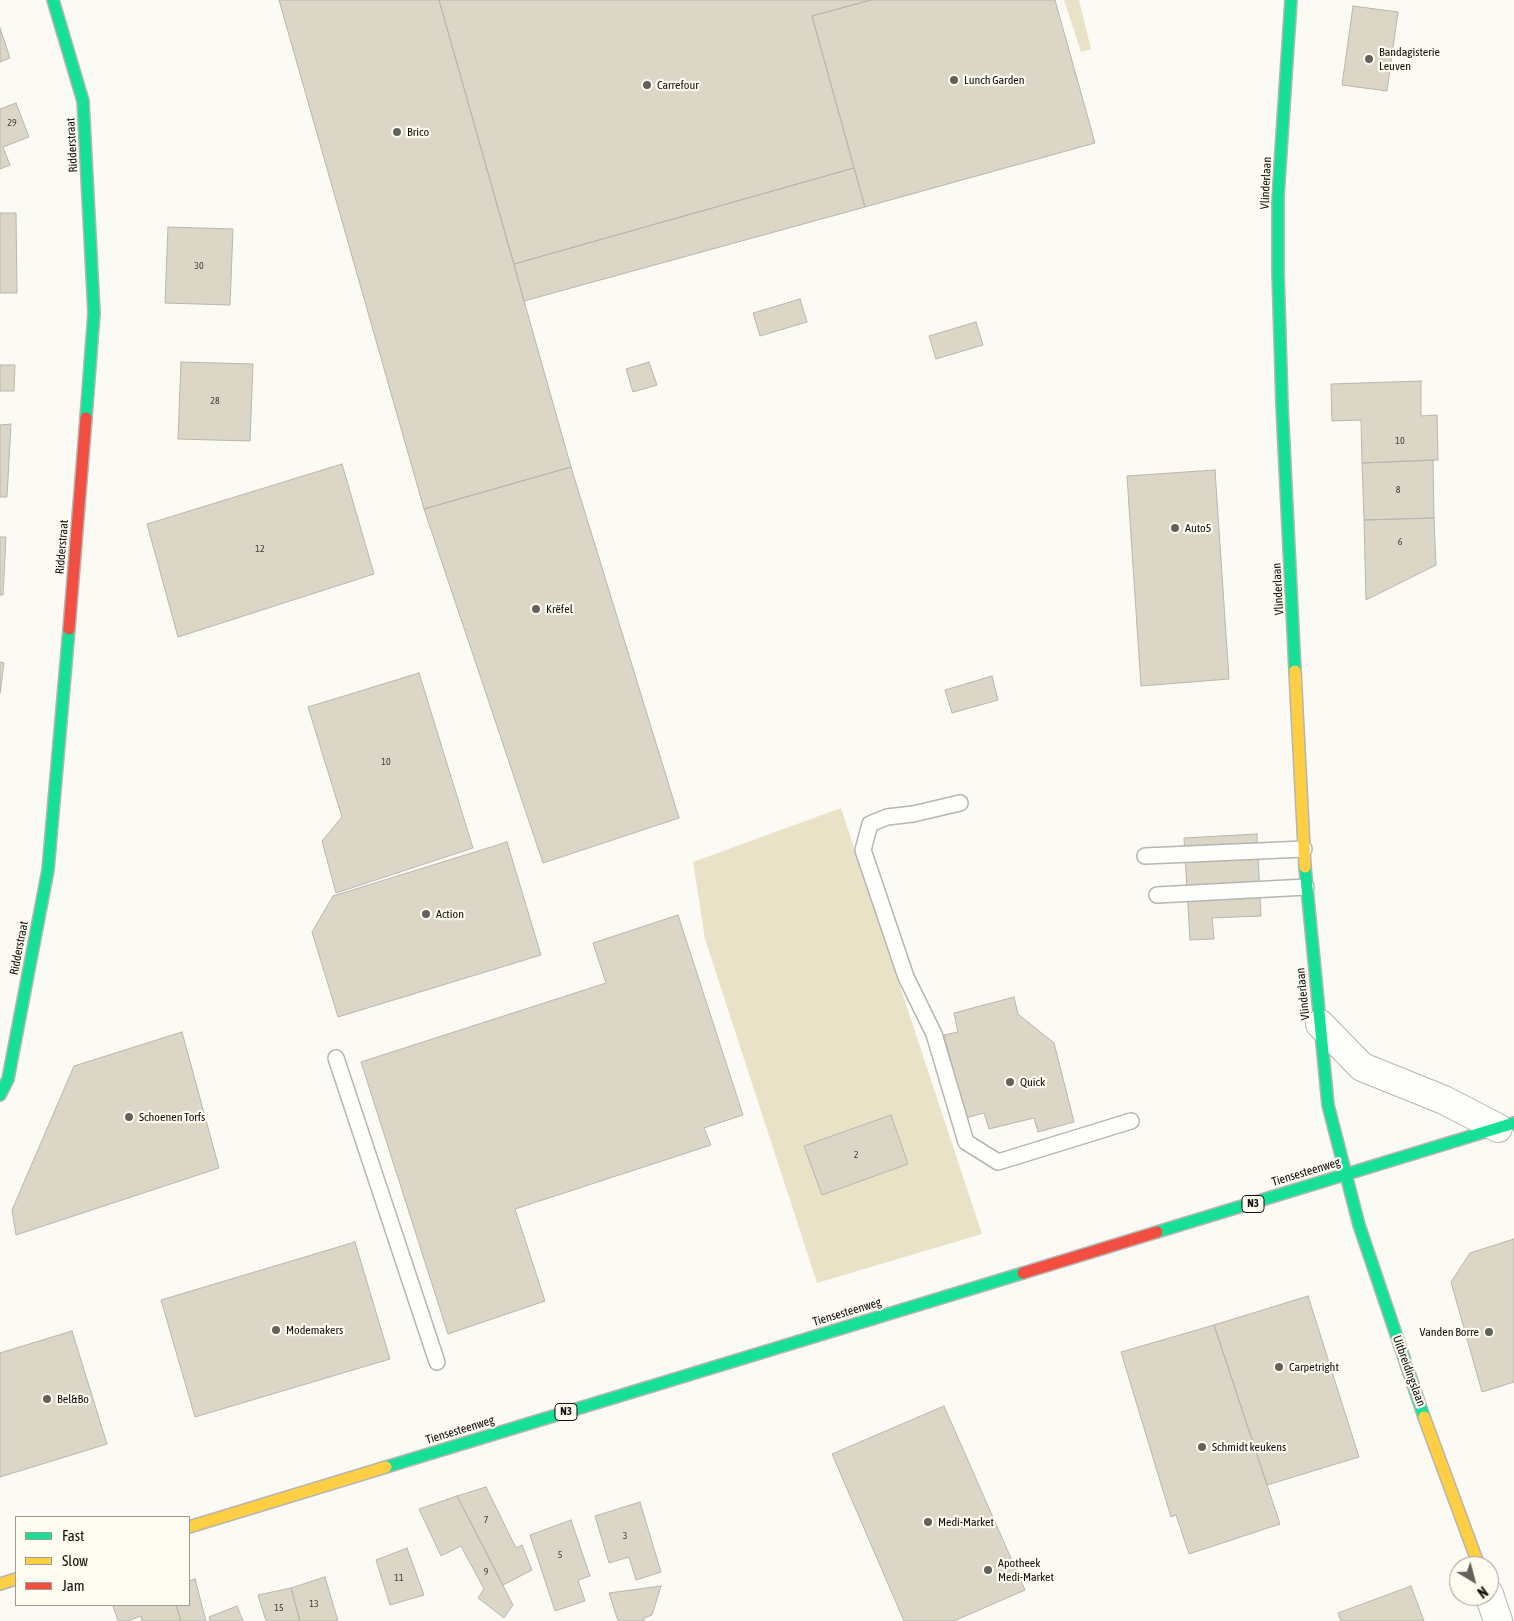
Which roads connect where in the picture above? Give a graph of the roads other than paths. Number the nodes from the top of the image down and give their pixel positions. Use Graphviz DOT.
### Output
graph roads {
  1 [pos="54,0"];
  2 [pos="1291,0"];
  3 [pos="960,803"];
  4 [pos="1304,849"];
  5 [pos="1145,856"];
  6 [pos="1306,887"];
  7 [pos="1157,895"];
  8 [pos="1320,1024"];
  9 [pos="336,1058"];
  10 [pos="0,1095"];
  11 [pos="1131,1121"];
  12 [pos="1506,1126"];
  13 [pos="1346,1174"];
  14 [pos="437,1362"];
  15 [pos="190,1527"];
  16 [pos="1475,1556"];
  17 [pos="15,1579"];
  18 [pos="0,1584"];
  19 [pos="1493,1606"];
  20 [pos="1498,1621"];
  1 -- 10 [label="street, Ridderstraat"];
  2 -- 4 [label="street, Vlinderlaan"];
  3 -- 11 [label="lane"];
  4 -- 5 [label="lane"];
  4 -- 6 [label="street, Vlinderlaan"];
  6 -- 7 [label="lane"];
  6 -- 8 [label="street, Vlinderlaan"];
  8 -- 12 [label="street"];
  8 -- 13 [label="street, Vlinderlaan"];
  9 -- 14 [label="lane"];
  12 -- 13 [label="street, Tiensesteenweg / N3"];
  13 -- 15 [label="street, Tiensesteenweg / N3"];
  13 -- 16 [label="street, Uitbreidingslaan"];
  17 -- 18 [label="street"];
  19 -- 20 [label="street"];
}
